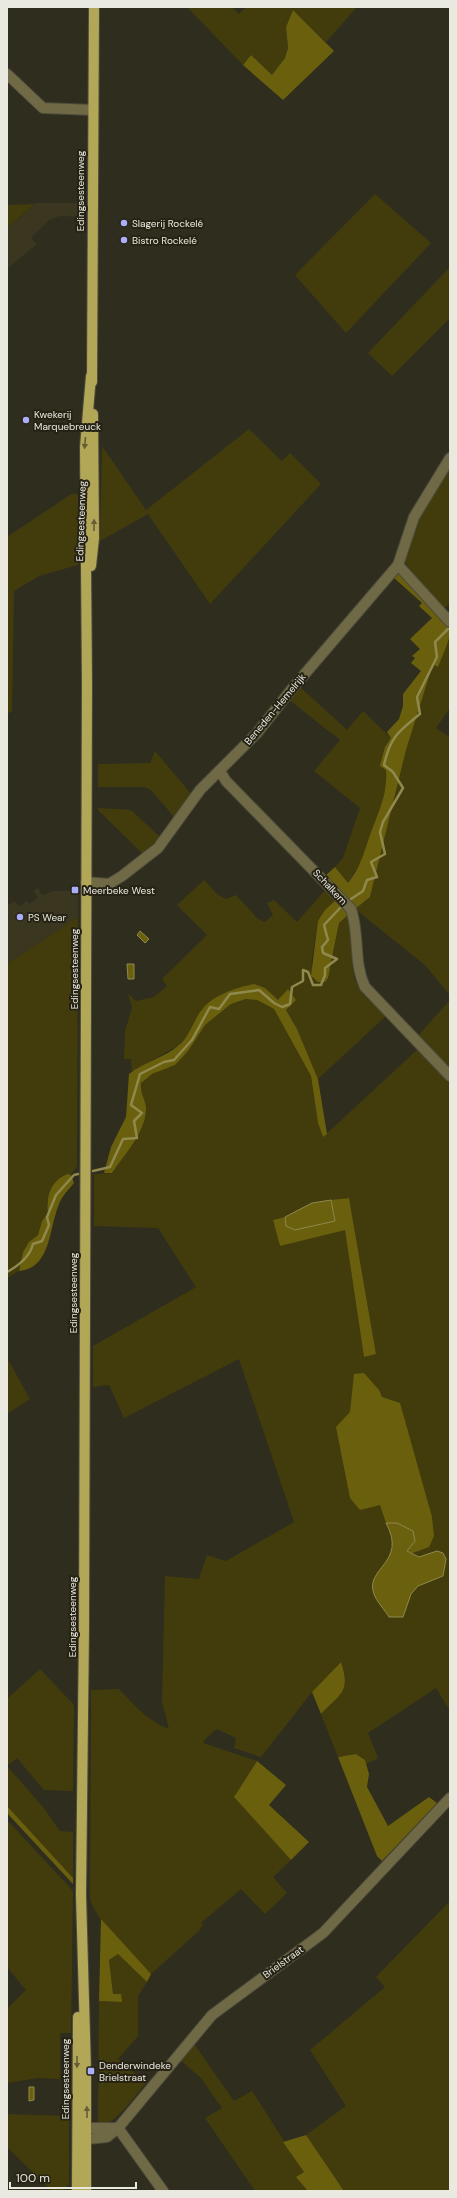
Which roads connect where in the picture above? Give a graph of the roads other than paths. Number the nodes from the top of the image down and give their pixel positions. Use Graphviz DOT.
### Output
graph roads {
  1 [pos="94,7"];
  2 [pos="7,74"];
  3 [pos="93,110"];
  4 [pos="450,458"];
  5 [pos="398,564"];
  6 [pos="450,622"];
  7 [pos="220,771"];
  8 [pos="86,882"];
  9 [pos="450,1076"];
  10 [pos="450,1798"];
  11 [pos="82,2128"];
  12 [pos="118,2128"];
  13 [pos="82,2140"];
  14 [pos="76,2191"];
  15 [pos="86,2191"];
  16 [pos="163,2191"];
  1 -- 3 [label="main road, Edingsesteenweg"];
  2 -- 3 [label="street"];
  3 -- 8 [label="main road, Edingsesteenweg"];
  4 -- 5 [label="street"];
  5 -- 6 [label="street"];
  5 -- 7 [label="street, Beneden-Hemelrijk"];
  7 -- 8 [label="street, Beneden-Hemelrijk"];
  7 -- 9 [label="street, Schalkem"];
  8 -- 11 [label="main road, Edingsesteenweg"];
  10 -- 12 [label="street, Brielstraat"];
  11 -- 12 [label="street"];
  11 -- 13 [label="main road, Edingsesteenweg"];
  12 -- 13 [label="street, Brielstraat"];
  12 -- 16 [label="street"];
  13 -- 14 [label="main road, Edingsesteenweg"];
  13 -- 15 [label="main road, Edingsesteenweg"];
}
